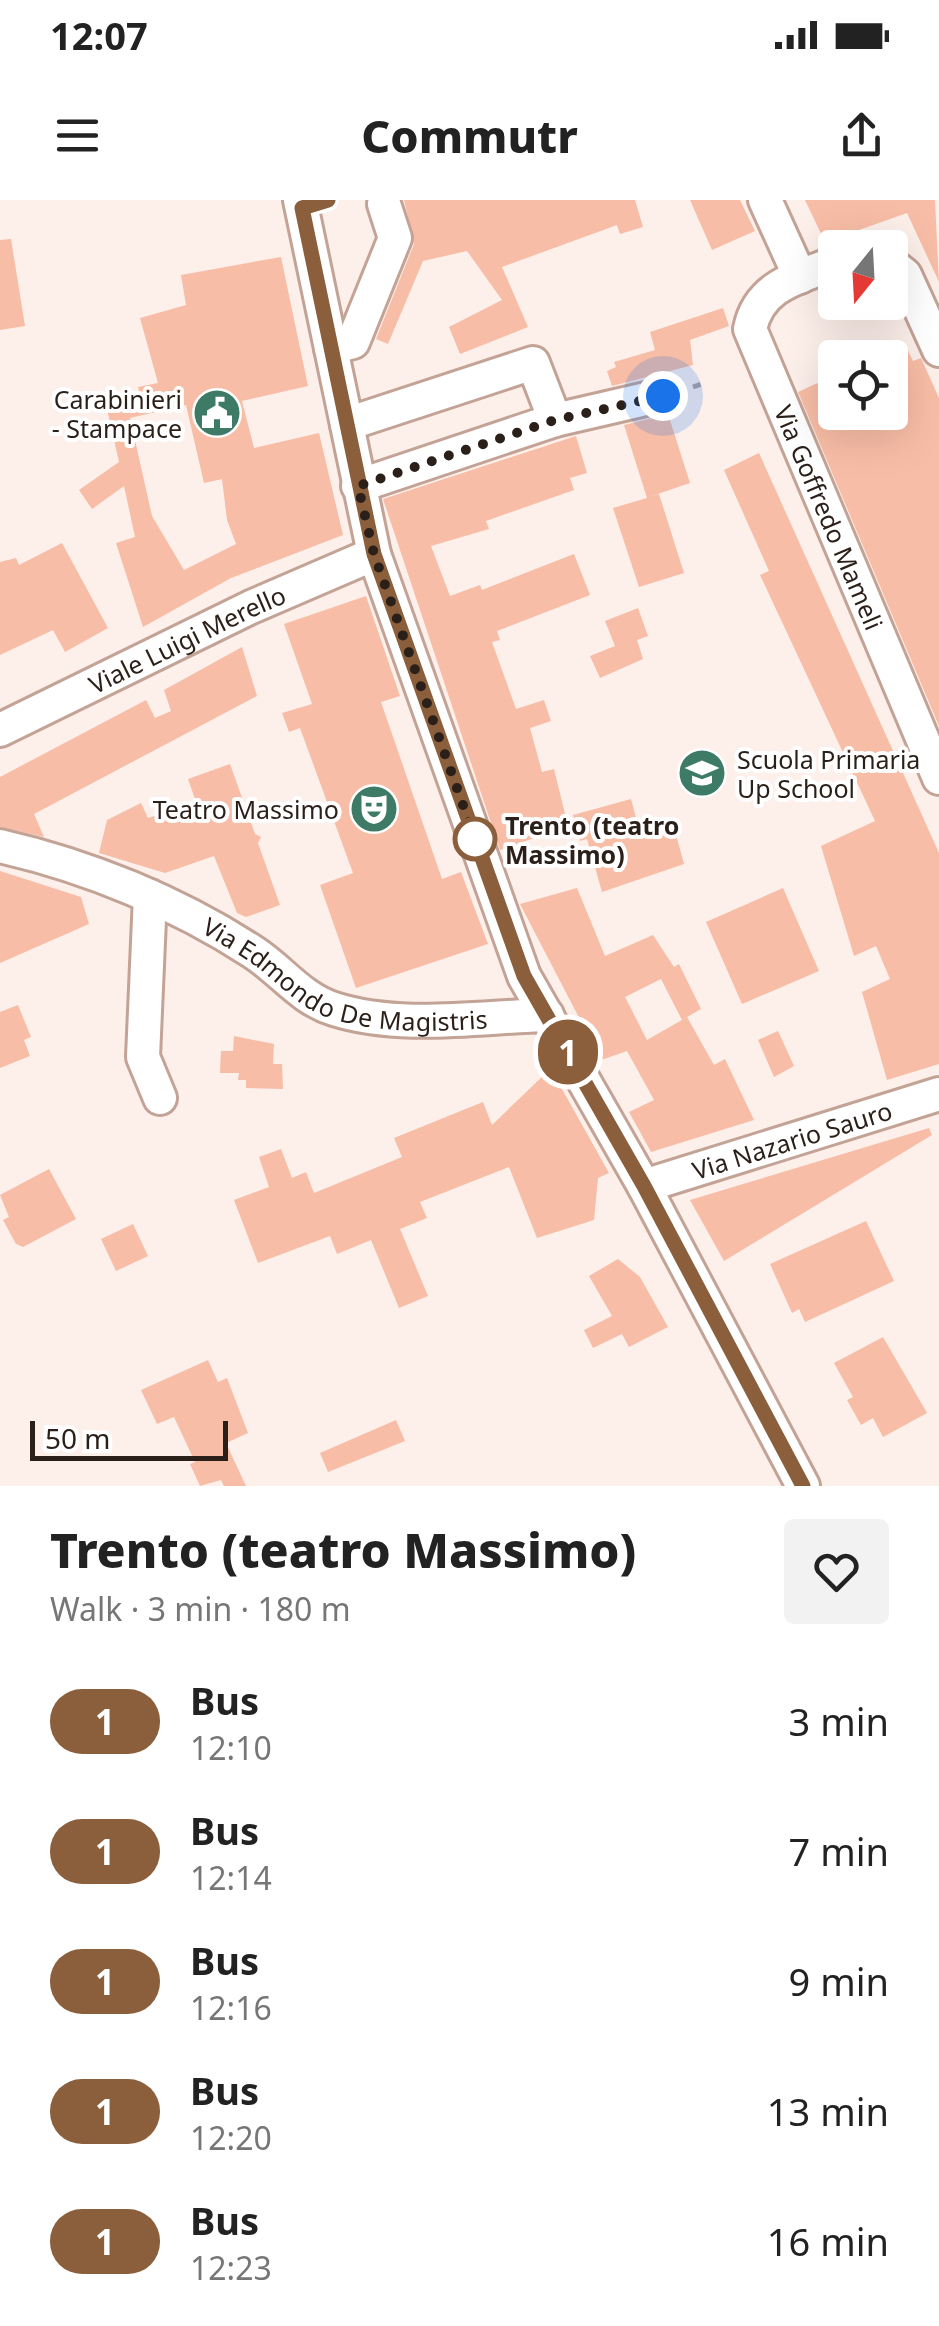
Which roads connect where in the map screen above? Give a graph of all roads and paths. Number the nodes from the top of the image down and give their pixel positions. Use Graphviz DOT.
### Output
graph roads {
  1 [pos="765,200"];
  2 [pos="310,203"];
  3 [pos="384,204"];
  4 [pos="818,270"];
  5 [pos="800,277"];
  6 [pos="908,282"];
  7 [pos="331,348"];
  8 [pos="939,350"];
  9 [pos="708,382"];
  10 [pos="678,392"];
  11 [pos="555,420"];
  12 [pos="347,424"];
  13 [pos="358,486"];
  14 [pos="374,554"];
  15 [pos="0,730"];
  16 [pos="939,778"];
  17 [pos="0,846"];
  18 [pos="150,896"];
  19 [pos="547,1015"];
  20 [pos="939,1094"];
  21 [pos="160,1098"];
  22 [pos="644,1186"];
  23 [pos="803,1486"];
  1 -- 5 [label="street"];
  2 -- 7 [label="street"];
  3 -- 7 [label="street"];
  4 -- 5 [label="street, Via Goffredo Mameli"];
  5 -- 16 [label="street, Via Goffredo Mameli"];
  6 -- 8 [label="street"];
  7 -- 12 [label="street"];
  9 -- 10 [label="path"];
  10 -- 11 [label="street"];
  11 -- 12 [label="street"];
  11 -- 13 [label="street"];
  12 -- 13 [label="street"];
  13 -- 14 [label="street"];
  14 -- 15 [label="street, Viale Luigi Merello"];
  14 -- 19 [label="street"];
  17 -- 18 [label="street, Via Edmondo De Magistris"];
  18 -- 19 [label="street, Via Edmondo De Magistris"];
  18 -- 21 [label="street"];
  19 -- 22 [label="street"];
  20 -- 22 [label="street, Via Nazario Sauro"];
  22 -- 23 [label="street"];
}
